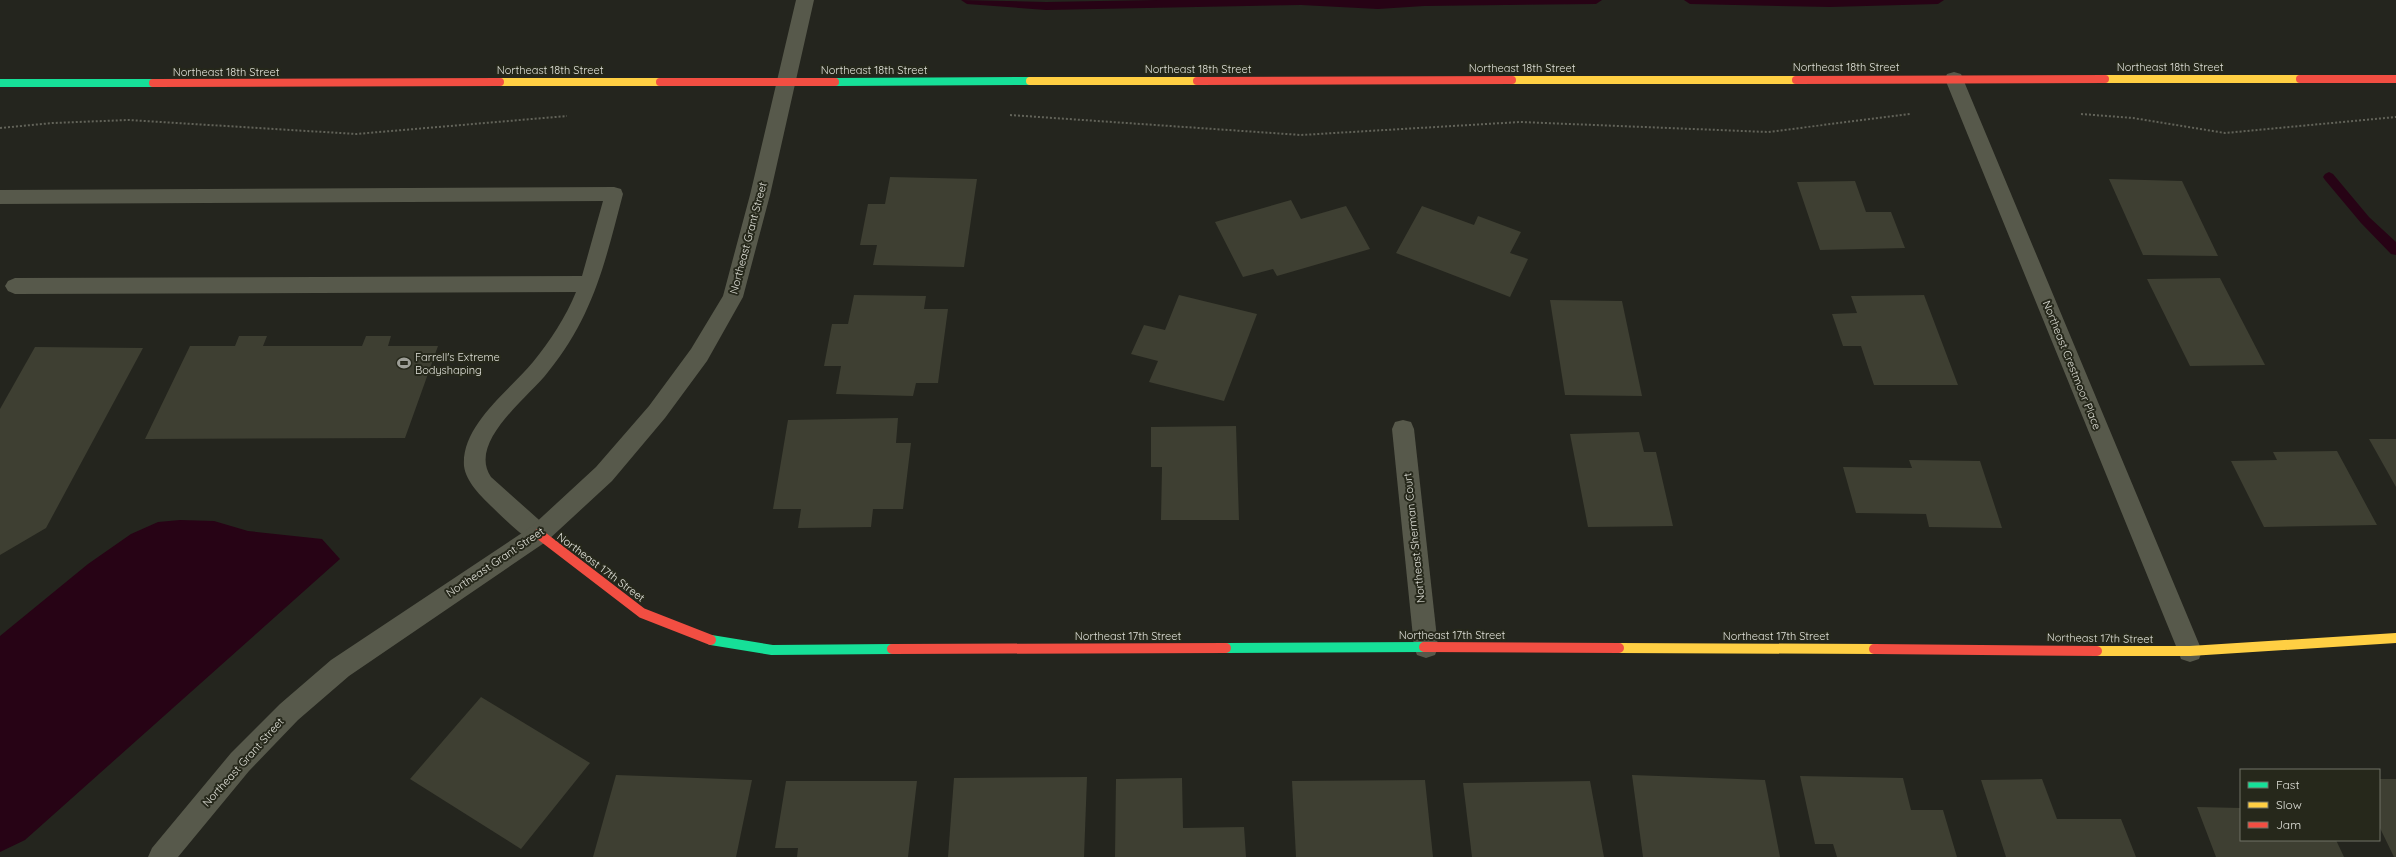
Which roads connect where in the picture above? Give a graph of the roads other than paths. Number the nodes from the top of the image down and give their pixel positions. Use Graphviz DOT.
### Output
graph roads {
  1 [pos="805,0"];
  2 [pos="1954,79"];
  3 [pos="2396,79"];
  4 [pos="786,82"];
  5 [pos="0,83"];
  6 [pos="0,197"];
  7 [pos="588,284"];
  8 [pos="15,286"];
  9 [pos="1403,429"];
  10 [pos="539,534"];
  11 [pos="2396,638"];
  12 [pos="1426,647"];
  13 [pos="2190,651"];
  14 [pos="161,857"];
  1 -- 4 [label="street, Northeast Grant Street"];
  2 -- 3 [label="main road, Northeast 18th Street"];
  2 -- 4 [label="main road, Northeast 18th Street"];
  2 -- 13 [label="street, Northeast Crestmoor Place"];
  4 -- 5 [label="main road, Northeast 18th Street"];
  4 -- 10 [label="street, Northeast Grant Street"];
  6 -- 7 [label="lane"];
  7 -- 8 [label="lane"];
  7 -- 10 [label="lane"];
  9 -- 12 [label="street, Northeast Sherman Court"];
  10 -- 12 [label="main road, Northeast 17th Street"];
  10 -- 14 [label="street, Northeast Grant Street"];
  11 -- 13 [label="main road, Northeast 17th Street"];
  12 -- 13 [label="main road, Northeast 17th Street"];
}
